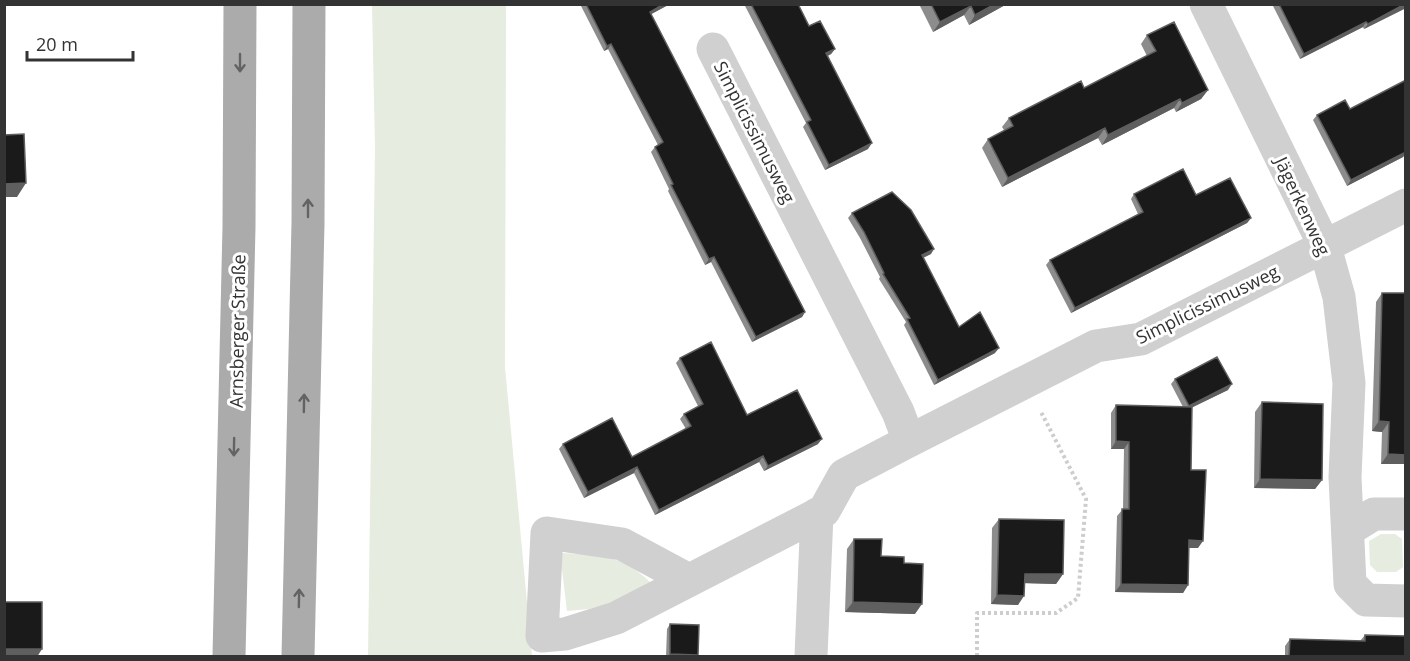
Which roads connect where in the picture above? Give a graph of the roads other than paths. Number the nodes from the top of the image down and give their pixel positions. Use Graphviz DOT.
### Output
graph roads {
  1 [pos="240,4"];
  2 [pos="309,4"];
  3 [pos="1206,4"];
  4 [pos="713,49"];
  5 [pos="1406,205"];
  6 [pos="1325,247"];
  7 [pos="909,441"];
  8 [pos="817,514"];
  9 [pos="1406,514"];
  10 [pos="1348,530"];
  11 [pos="689,580"];
  12 [pos="1406,601"];
  13 [pos="229,657"];
  14 [pos="298,657"];
  15 [pos="811,657"];
  1 -- 13 [label="main road, Arnsberger Straße, one-way"];
  14 -- 2 [label="main road, one-way"];
  3 -- 6 [label="street, Jägerkenweg"];
  4 -- 7 [label="street, Simplicissimusweg"];
  5 -- 6 [label="street, Simplicissimusweg"];
  6 -- 7 [label="street, Simplicissimusweg"];
  6 -- 10 [label="street, Jägerkenweg"];
  7 -- 8 [label="street, Simplicissimusweg"];
  8 -- 11 [label="street, Simplicissimusweg"];
  8 -- 15 [label="street"];
  9 -- 10 [label="street"];
  10 -- 12 [label="street, Jägerkenweg"];
}
